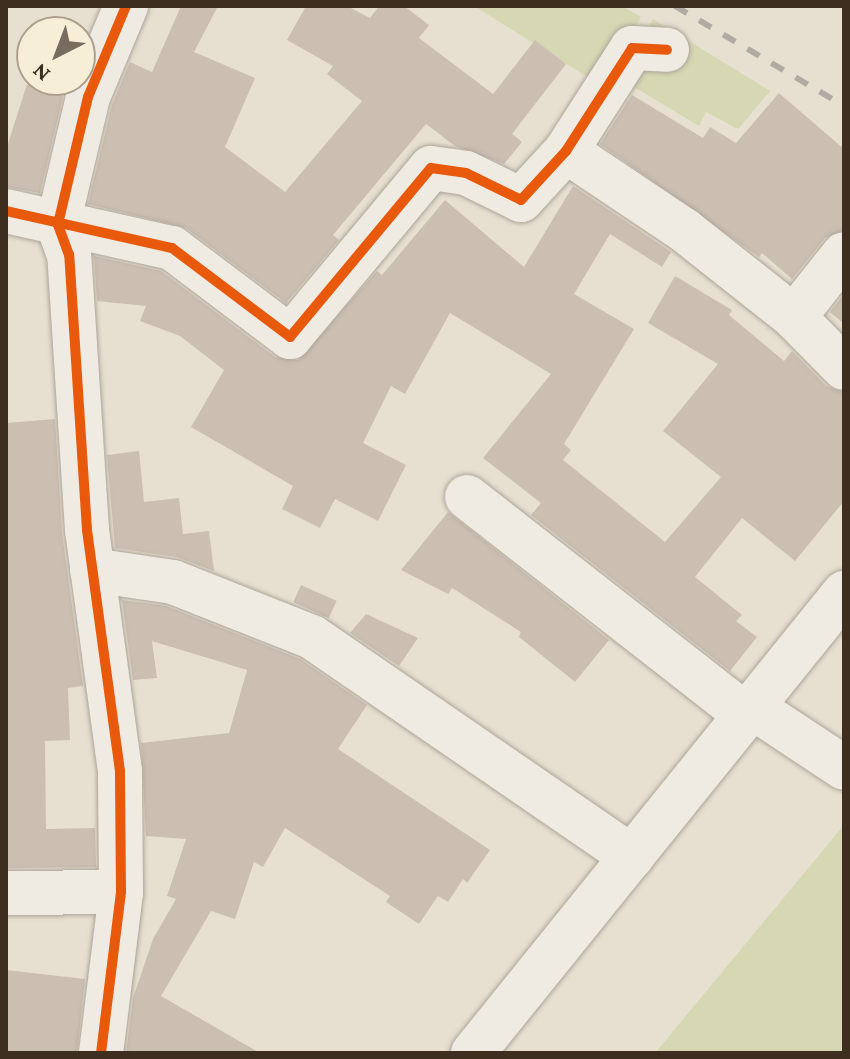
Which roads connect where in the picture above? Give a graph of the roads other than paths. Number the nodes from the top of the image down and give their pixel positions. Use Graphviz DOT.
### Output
graph roads {
  1 [pos="119,8"];
  2 [pos="667,50"];
  3 [pos="566,151"];
  4 [pos="6,211"];
  5 [pos="58,224"];
  6 [pos="844,254"];
  7 [pos="794,317"];
  8 [pos="844,368"];
  9 [pos="467,497"];
  10 [pos="92,570"];
  11 [pos="844,593"];
  12 [pos="749,711"];
  13 [pos="844,768"];
  14 [pos="632,857"];
  15 [pos="121,892"];
  16 [pos="6,893"];
  17 [pos="101,1053"];
  18 [pos="473,1053"];
  1 -- 5 [label="street"];
  2 -- 3 [label="street"];
  3 -- 5 [label="street"];
  3 -- 7 [label="street"];
  4 -- 5 [label="street"];
  5 -- 10 [label="street"];
  6 -- 7 [label="street"];
  7 -- 8 [label="street"];
  9 -- 12 [label="street"];
  10 -- 14 [label="street"];
  10 -- 15 [label="street"];
  11 -- 12 [label="street"];
  12 -- 13 [label="street"];
  12 -- 14 [label="street"];
  14 -- 18 [label="street"];
  15 -- 16 [label="street"];
  15 -- 17 [label="street"];
}
